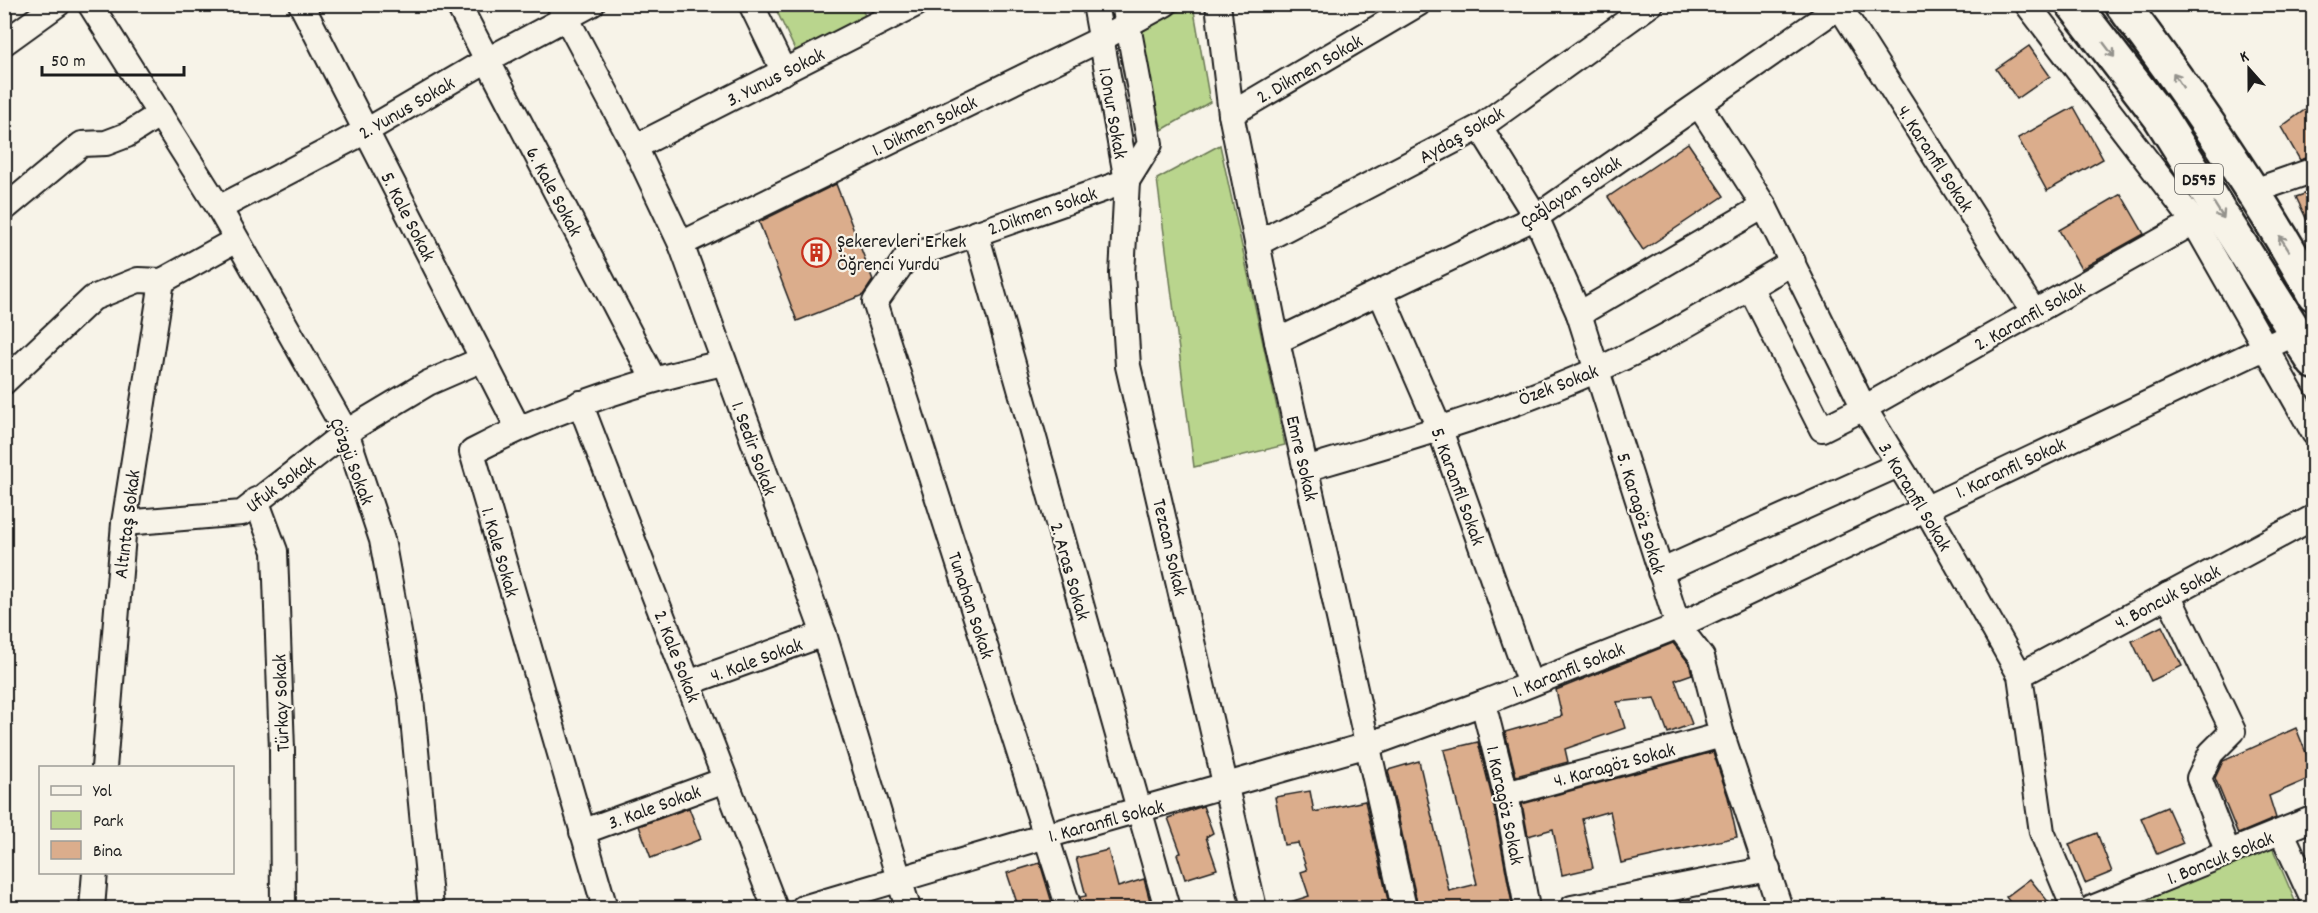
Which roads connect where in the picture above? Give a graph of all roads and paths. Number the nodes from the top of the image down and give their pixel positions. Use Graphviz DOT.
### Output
graph roads {
  1 [pos="58,4"];
  2 [pos="90,4"];
  3 [pos="301,4"];
  4 [pos="458,4"];
  5 [pos="592,4"];
  6 [pos="751,4"];
  7 [pos="916,4"];
  8 [pos="1095,4"];
  9 [pos="1165,4"];
  10 [pos="1218,4"];
  11 [pos="1418,4"];
  12 [pos="1651,4"];
  13 [pos="2027,4"];
  14 [pos="2073,4"];
  15 [pos="2121,4"];
  16 [pos="1840,5"];
  17 [pos="563,11"];
  18 [pos="1126,15"];
  19 [pos="1101,39"];
  20 [pos="4,43"];
  21 [pos="486,60"];
  22 [pos="784,72"];
  23 [pos="1699,105"];
  24 [pos="160,114"];
  25 [pos="1231,114"];
  26 [pos="1480,127"];
  27 [pos="366,131"];
  28 [pos="635,147"];
  29 [pos="2313,170"];
  30 [pos="1127,181"];
  31 [pos="2251,192"];
  32 [pos="1764,206"];
  33 [pos="219,208"];
  34 [pos="4,209"];
  35 [pos="1536,217"];
  36 [pos="2194,222"];
  37 [pos="976,233"];
  38 [pos="236,240"];
  39 [pos="1258,243"];
  40 [pos="681,244"];
  41 [pos="1793,262"];
  42 [pos="162,281"];
  43 [pos="1750,287"];
  44 [pos="1380,292"];
  45 [pos="2313,294"];
  46 [pos="875,302"];
  47 [pos="2034,312"];
  48 [pos="1579,314"];
  49 [pos="2296,333"];
  50 [pos="1276,340"];
  51 [pos="2265,347"];
  52 [pos="483,359"];
  53 [pos="2313,362"];
  54 [pos="723,363"];
  55 [pos="1598,369"];
  56 [pos="653,378"];
  57 [pos="4,382"];
  58 [pos="580,404"];
  59 [pos="1864,408"];
  60 [pos="518,428"];
  61 [pos="1440,430"];
  62 [pos="346,432"];
  63 [pos="2313,433"];
  64 [pos="1898,465"];
  65 [pos="1305,469"];
  66 [pos="256,501"];
  67 [pos="1925,507"];
  68 [pos="2313,517"];
  69 [pos="124,523"];
  70 [pos="1660,572"];
  71 [pos="2168,595"];
  72 [pos="1678,626"];
  73 [pos="824,634"];
  74 [pos="2020,675"];
  75 [pos="688,683"];
  76 [pos="1530,684"];
  77 [pos="1483,703"];
  78 [pos="1722,735"];
  79 [pos="1368,745"];
  80 [pos="104,766"];
  81 [pos="725,780"];
  82 [pos="1227,786"];
  83 [pos="1506,794"];
  84 [pos="1139,811"];
  85 [pos="2313,819"];
  86 [pos="582,832"];
  87 [pos="2282,832"];
  88 [pos="1046,836"];
  89 [pos="2228,853"];
  90 [pos="1768,869"];
  91 [pos="95,874"];
  92 [pos="898,879"];
  93 [pos="2313,902"];
  94 [pos="92,909"];
  95 [pos="283,909"];
  96 [pos="431,909"];
  97 [pos="605,909"];
  98 [pos="775,909"];
  99 [pos="803,909"];
  100 [pos="908,909"];
  101 [pos="1069,909"];
  102 [pos="1167,909"];
  103 [pos="1254,909"];
  104 [pos="1404,909"];
  105 [pos="1527,909"];
  106 [pos="1572,909"];
  107 [pos="1780,909"];
  108 [pos="2074,909"];
  109 [pos="2092,909"];
  1 -- 20 [label="street"];
  2 -- 24 [label="street, Çözgü Sokak"];
  3 -- 27 [label="street, 5. Kale Sokak"];
  4 -- 21 [label="street, 6. Kale Sokak"];
  5 -- 17 [label="street, 2. Yunus Sokak"];
  6 -- 22 [label="street"];
  7 -- 22 [label="street, 3. Yunus Sokak"];
  8 -- 19 [label="street, 1.Onur Sokak"];
  9 -- 18 [label="street, 1. Dikmen Sokak"];
  10 -- 25 [label="street, Emre Sokak"];
  11 -- 25 [label="street, 2. Dikmen Sokak"];
  12 -- 26 [label="street, Aydaş Sokak"];
  13 -- 36 [label="street"];
  14 -- 49 [label="highway, D595, one-way"];
  31 -- 15 [label="highway, D595, one-way"];
  16 -- 23 [label="street, Çağlayan Sokak"];
  16 -- 47 [label="street, 4. Karanfil Sokak"];
  17 -- 21 [label="street, 2. Yunus Sokak"];
  17 -- 28 [label="street, 1. Sedir Sokak"];
  18 -- 19 [label="street, 1. Dikmen Sokak"];
  18 -- 30 [label="street, 1.Onur Sokak"];
  19 -- 30 [label="street, 1.Onur Sokak"];
  19 -- 40 [label="street, 1. Dikmen Sokak"];
  21 -- 27 [label="street, 2. Yunus Sokak"];
  21 -- 56 [label="street, 6. Kale Sokak"];
  22 -- 28 [label="street, 3. Yunus Sokak"];
  23 -- 32 [label="street, 3. Karanfil Sokak"];
  23 -- 35 [label="street, Çağlayan Sokak"];
  24 -- 33 [label="street, Çözgü Sokak"];
  24 -- 34 [label="street"];
  25 -- 39 [label="street, Emre Sokak"];
  26 -- 35 [label="street, 5. Karagöz Sokak"];
  26 -- 39 [label="street, Aydaş Sokak"];
  27 -- 33 [label="street, 2. Yunus Sokak"];
  27 -- 52 [label="street, 5. Kale Sokak"];
  28 -- 40 [label="street, 1. Sedir Sokak"];
  29 -- 31 [label="street"];
  30 -- 37 [label="street, 2.Dikmen Sokak"];
  30 -- 82 [label="street, Tezcan Sokak"];
  45 -- 31 [label="highway, D595, one-way"];
  32 -- 41 [label="street, 3. Karanfil Sokak"];
  32 -- 48 [label="street"];
  33 -- 38 [label="street, Çözgü Sokak"];
  35 -- 44 [label="street, Çağlayan Sokak"];
  35 -- 48 [label="street, 5. Karagöz Sokak"];
  36 -- 47 [label="street, 2. Karanfil Sokak"];
  36 -- 51 [label="street"];
  37 -- 46 [label="street, 2.Dikmen Sokak"];
  37 -- 84 [label="street, 2. Aras Sokak"];
  38 -- 42 [label="street"];
  38 -- 62 [label="street, Çözgü Sokak"];
  39 -- 50 [label="street, Emre Sokak"];
  40 -- 54 [label="street, 1. Sedir Sokak"];
  41 -- 43 [label="street, Özek Sokak"];
  41 -- 59 [label="street, 3. Karanfil Sokak"];
  42 -- 57 [label="street"];
  42 -- 69 [label="street, Altıntaş Sokak"];
  43 -- 55 [label="street, Özek Sokak"];
  43 -- 59 [label="street, 2. Karanfil Sokak"];
  44 -- 50 [label="street, Çağlayan Sokak"];
  44 -- 61 [label="street, 5. Karanfil Sokak"];
  46 -- 88 [label="street, Tunahan Sokak"];
  47 -- 59 [label="street, 2. Karanfil Sokak"];
  48 -- 55 [label="street, 5. Karagöz Sokak"];
  49 -- 51 [label="street, 1. Karanfil Sokak"];
  49 -- 53 [label="highway, D595"];
  50 -- 65 [label="street, Emre Sokak"];
  51 -- 63 [label="street"];
  51 -- 67 [label="street, 1. Karanfil Sokak"];
  52 -- 60 [label="street, 5. Kale Sokak"];
  52 -- 62 [label="street, Ufuk Sokak"];
  54 -- 56 [label="street, 1. Kale Sokak"];
  54 -- 73 [label="street, 1. Sedir Sokak"];
  55 -- 61 [label="street, Özek Sokak"];
  55 -- 70 [label="street, 5. Karagöz Sokak"];
  56 -- 58 [label="street, 1. Kale Sokak"];
  58 -- 60 [label="street, 1. Kale Sokak"];
  58 -- 75 [label="street, 2. Kale Sokak"];
  59 -- 64 [label="street, 3. Karanfil Sokak"];
  60 -- 86 [label="street, 1. Kale Sokak"];
  61 -- 65 [label="street, Özek Sokak"];
  61 -- 76 [label="street, 5. Karanfil Sokak"];
  62 -- 66 [label="street, Ufuk Sokak"];
  62 -- 96 [label="street, Çözgü Sokak"];
  64 -- 67 [label="street, 3. Karanfil Sokak"];
  64 -- 70 [label="street"];
  65 -- 79 [label="street, Emre Sokak"];
  66 -- 69 [label="street, Ufuk Sokak"];
  66 -- 95 [label="street, Türkay Sokak"];
  67 -- 72 [label="street, 1. Karanfil Sokak"];
  67 -- 74 [label="street, 3. Karanfil Sokak"];
  68 -- 71 [label="street, 4. Boncuk Sokak"];
  69 -- 80 [label="street, Altıntaş Sokak"];
  70 -- 72 [label="street, 5. Karagöz Sokak"];
  71 -- 74 [label="street, 4. Boncuk Sokak"];
  71 -- 89 [label="street"];
  72 -- 76 [label="street, 1. Karanfil Sokak"];
  72 -- 78 [label="street, 5. Karagöz Sokak"];
  73 -- 75 [label="street, 4. Kale Sokak"];
  73 -- 92 [label="street, 1. Sedir Sokak"];
  74 -- 108 [label="street, 3. Karanfil Sokak"];
  75 -- 81 [label="street, 2. Kale Sokak"];
  76 -- 77 [label="street, 1. Karanfil Sokak"];
  77 -- 79 [label="street, 1. Karanfil Sokak"];
  77 -- 83 [label="street, 1. Karagöz Sokak"];
  78 -- 83 [label="street, 4. Karagöz Sokak"];
  78 -- 90 [label="street, 5. Karagöz Sokak"];
  79 -- 82 [label="street, 1. Karanfil Sokak"];
  79 -- 104 [label="street, Emre Sokak"];
  81 -- 86 [label="street, 3. Kale Sokak"];
  81 -- 98 [label="street, 2. Kale Sokak"];
  82 -- 84 [label="street, 1. Karanfil Sokak"];
  82 -- 103 [label="street, Tezcan Sokak"];
  83 -- 105 [label="street, 1. Karagöz Sokak"];
  84 -- 88 [label="street, 1. Karanfil Sokak"];
  84 -- 102 [label="street, 2. Aras Sokak"];
  85 -- 87 [label="street, 1. Boncuk Sokak"];
  86 -- 97 [label="street, 1. Kale Sokak"];
  87 -- 89 [label="street, 1. Boncuk Sokak"];
  87 -- 93 [label="street"];
  88 -- 92 [label="street, 1. Karanfil Sokak"];
  88 -- 101 [label="street, Tunahan Sokak"];
  89 -- 109 [label="street, 1. Boncuk Sokak"];
  90 -- 106 [label="street"];
  90 -- 107 [label="street, 5. Karagöz Sokak"];
  91 -- 94 [label="street"];
  92 -- 99 [label="street, 1. Karanfil Sokak"];
  92 -- 100 [label="street, 1. Sedir Sokak"];
}
